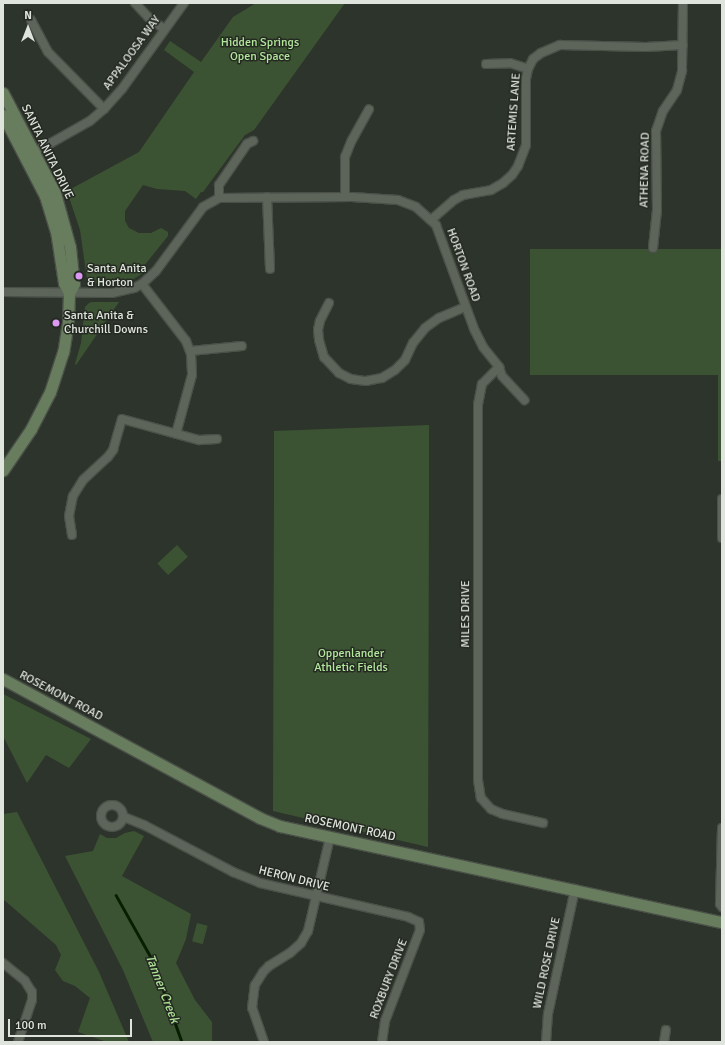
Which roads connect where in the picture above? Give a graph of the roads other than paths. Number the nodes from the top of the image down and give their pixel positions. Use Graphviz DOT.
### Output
graph roads {
  1 [pos="135,3"];
  2 [pos="184,3"];
  3 [pos="683,3"];
  4 [pos="31,20"];
  5 [pos="164,29"];
  6 [pos="683,45"];
  7 [pos="486,64"];
  8 [pos="528,69"];
  9 [pos="3,93"];
  10 [pos="104,109"];
  11 [pos="369,109"];
  12 [pos="3,115"];
  13 [pos="253,141"];
  14 [pos="35,152"];
  15 [pos="267,197"];
  16 [pos="345,197"];
  17 [pos="219,198"];
  18 [pos="431,220"];
  19 [pos="653,248"];
  20 [pos="270,269"];
  21 [pos="142,284"];
  22 [pos="3,292"];
  23 [pos="69,293"];
  24 [pos="329,303"];
  25 [pos="465,307"];
  26 [pos="242,346"];
  27 [pos="190,351"];
  28 [pos="499,367"];
  29 [pos="524,400"];
  30 [pos="176,434"];
  31 [pos="217,439"];
  32 [pos="3,470"];
  33 [pos="722,498"];
  34 [pos="72,535"];
  35 [pos="722,538"];
  36 [pos="3,679"];
  37 [pos="124,817"];
  38 [pos="544,823"];
  39 [pos="722,828"];
  40 [pos="330,837"];
  41 [pos="575,889"];
  42 [pos="316,897"];
  43 [pos="722,907"];
  44 [pos="722,922"];
  45 [pos="421,925"];
  46 [pos="3,963"];
  47 [pos="666,1030"];
  48 [pos="18,1042"];
  49 [pos="264,1042"];
  50 [pos="382,1042"];
  51 [pos="546,1042"];
  52 [pos="664,1042"];
  1 -- 5 [label="street"];
  2 -- 5 [label="street, APPALOOSA WAY"];
  3 -- 6 [label="street, ATHENA ROAD"];
  4 -- 10 [label="street"];
  5 -- 10 [label="street, APPALOOSA WAY"];
  6 -- 8 [label="street, ARTEMIS LANE"];
  6 -- 19 [label="street, ATHENA ROAD"];
  7 -- 8 [label="street"];
  8 -- 18 [label="street, ARTEMIS LANE"];
  9 -- 14 [label="main road, SANTA ANITA DRIVE"];
  10 -- 14 [label="street, APPALOOSA WAY"];
  11 -- 16 [label="street"];
  12 -- 23 [label="main road, SANTA ANITA DRIVE"];
  13 -- 17 [label="street"];
  14 -- 23 [label="main road, SANTA ANITA DRIVE"];
  15 -- 16 [label="street, HORTON ROAD"];
  15 -- 17 [label="street, HORTON ROAD"];
  15 -- 20 [label="street"];
  16 -- 18 [label="street, HORTON ROAD"];
  17 -- 21 [label="street"];
  18 -- 25 [label="street, HORTON ROAD"];
  21 -- 23 [label="street"];
  21 -- 27 [label="street"];
  22 -- 23 [label="street"];
  23 -- 32 [label="main road, SANTA ANITA DRIVE"];
  24 -- 25 [label="street"];
  25 -- 28 [label="street, HORTON ROAD"];
  26 -- 27 [label="street"];
  27 -- 30 [label="street"];
  28 -- 29 [label="street, HORTON ROAD"];
  28 -- 38 [label="street, MILES DRIVE"];
  30 -- 31 [label="street"];
  30 -- 34 [label="street"];
  33 -- 35 [label="street"];
  36 -- 40 [label="main road, ROSEMONT ROAD"];
  37 -- 42 [label="street, HERON DRIVE"];
  39 -- 43 [label="street"];
  40 -- 41 [label="main road, ROSEMONT ROAD"];
  40 -- 42 [label="street"];
  41 -- 44 [label="main road, ROSEMONT ROAD"];
  41 -- 51 [label="street, WILD ROSE DRIVE"];
  42 -- 45 [label="street, HERON DRIVE"];
  42 -- 49 [label="street"];
  45 -- 50 [label="street, ROXBURY DRIVE"];
  46 -- 48 [label="street"];
  47 -- 52 [label="street"];
}
